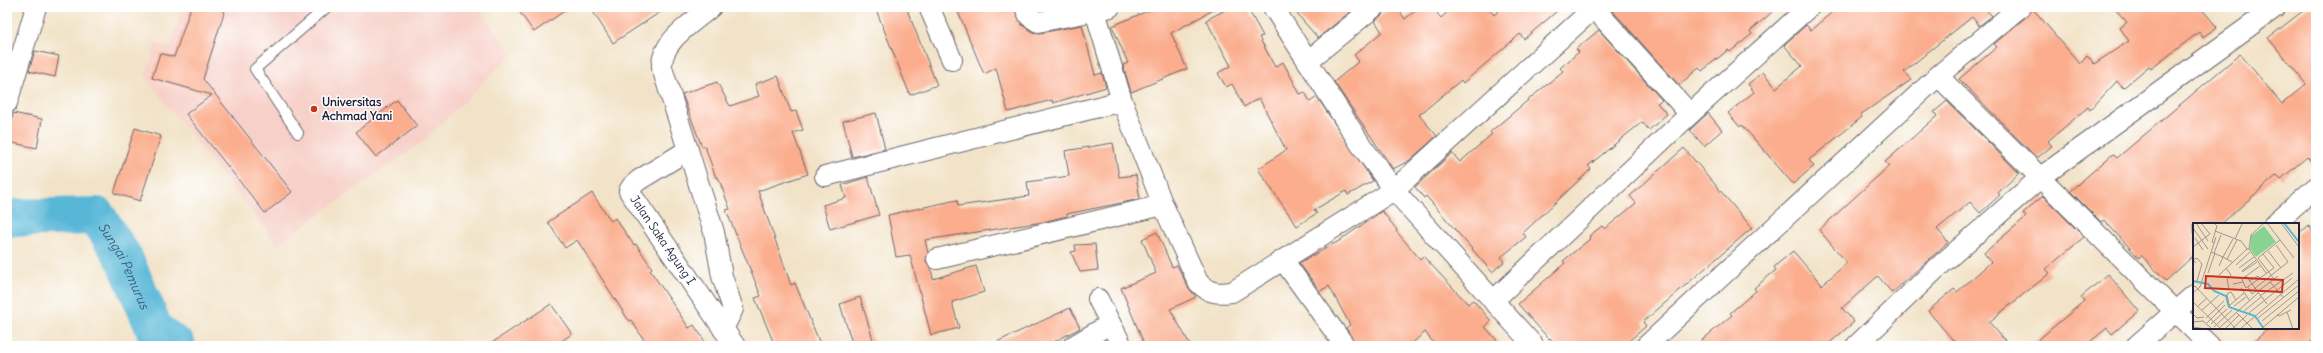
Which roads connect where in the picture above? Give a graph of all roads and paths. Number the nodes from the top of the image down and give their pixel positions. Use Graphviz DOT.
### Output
graph roads {
  1 [pos="36,7"];
  2 [pos="327,7"];
  3 [pos="711,7"];
  4 [pos="928,7"];
  5 [pos="1025,7"];
  6 [pos="1273,7"];
  7 [pos="1374,7"];
  8 [pos="1809,7"];
  9 [pos="2020,7"];
  10 [pos="2276,7"];
  11 [pos="1594,8"];
  12 [pos="1103,9"];
  13 [pos="952,60"];
  14 [pos="1309,60"];
  15 [pos="1938,76"];
  16 [pos="1122,100"];
  17 [pos="7,103"];
  18 [pos="1690,114"];
  19 [pos="298,133"];
  20 [pos="688,150"];
  21 [pos="825,176"];
  22 [pos="2041,177"];
  23 [pos="2316,187"];
  24 [pos="1394,190"];
  25 [pos="1164,205"];
  26 [pos="2275,223"];
  27 [pos="937,260"];
  28 [pos="1283,260"];
  29 [pos="2193,296"];
  30 [pos="1098,299"];
  31 [pos="1493,301"];
  32 [pos="2176,311"];
  33 [pos="1110,324"];
  34 [pos="2193,328"];
  35 [pos="723,329"];
  36 [pos="2193,329"];
  37 [pos="735,346"];
  38 [pos="1074,346"];
  39 [pos="1122,346"];
  40 [pos="1344,346"];
  41 [pos="1534,346"];
  42 [pos="1646,346"];
  43 [pos="1856,346"];
  44 [pos="2136,346"];
  45 [pos="2210,346"];
  1 -- 17 [label="street"];
  2 -- 19 [label="lane"];
  3 -- 20 [label="street"];
  4 -- 13 [label="street"];
  5 -- 12 [label="street"];
  6 -- 14 [label="street"];
  7 -- 14 [label="street"];
  8 -- 18 [label="street"];
  9 -- 15 [label="street"];
  10 -- 22 [label="street"];
  11 -- 18 [label="street"];
  11 -- 24 [label="street"];
  12 -- 16 [label="street"];
  14 -- 24 [label="street"];
  15 -- 22 [label="street"];
  15 -- 42 [label="street"];
  16 -- 21 [label="street"];
  16 -- 25 [label="street"];
  18 -- 31 [label="street"];
  20 -- 35 [label="street"];
  20 -- 35 [label="street, Jalan Saka Agung I"];
  22 -- 32 [label="street"];
  22 -- 43 [label="street"];
  23 -- 26 [label="street"];
  24 -- 28 [label="street"];
  24 -- 31 [label="street"];
  25 -- 27 [label="street"];
  25 -- 28 [label="street"];
  28 -- 40 [label="street"];
  29 -- 32 [label="street"];
  30 -- 33 [label="street"];
  31 -- 41 [label="street"];
  32 -- 34 [label="street"];
  32 -- 44 [label="street"];
  33 -- 38 [label="street"];
  33 -- 39 [label="street"];
  35 -- 37 [label="street, Jalan Saka Agung I"];
  36 -- 45 [label="street"];
}
